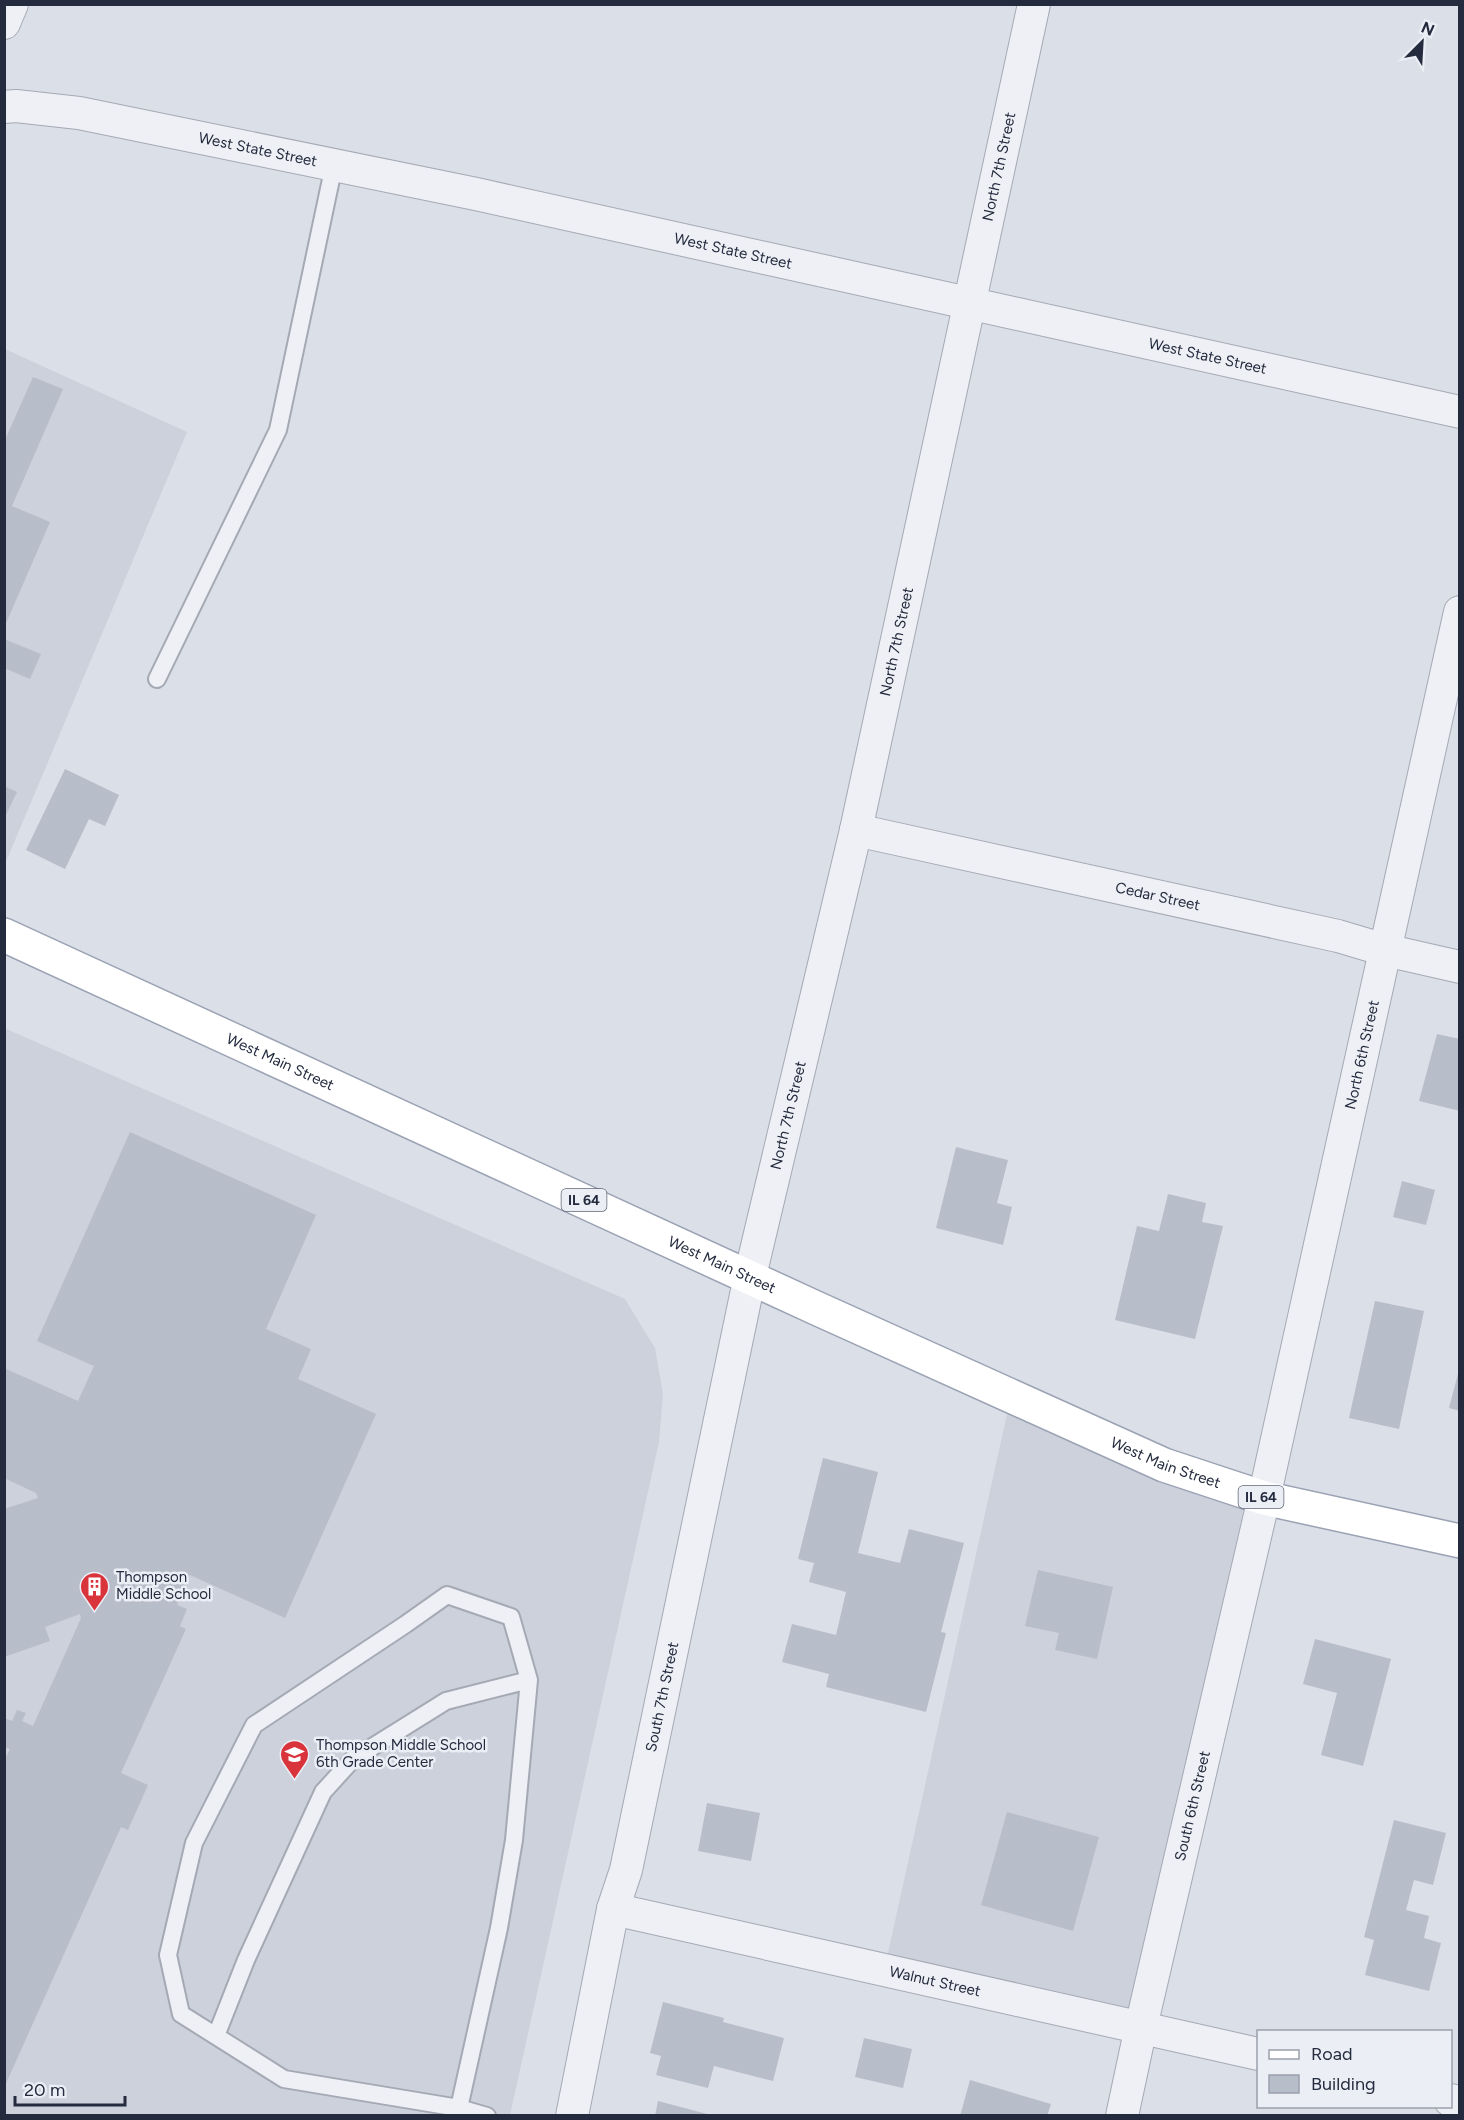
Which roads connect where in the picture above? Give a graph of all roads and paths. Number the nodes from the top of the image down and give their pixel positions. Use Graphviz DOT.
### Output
graph roads {
  1 [pos="12,4"];
  2 [pos="1034,4"];
  3 [pos="4,23"];
  4 [pos="4,107"];
  5 [pos="334,165"];
  6 [pos="970,303"];
  7 [pos="1460,411"];
  8 [pos="1460,612"];
  9 [pos="157,679"];
  10 [pos="856,830"];
  11 [pos="4,935"];
  12 [pos="1384,950"];
  13 [pos="1460,967"];
  14 [pos="750,1276"];
  15 [pos="1264,1498"];
  16 [pos="1460,1541"];
  17 [pos="529,1680"];
  18 [pos="613,1909"];
  19 [pos="1141,2027"];
  20 [pos="216,2036"];
  21 [pos="1257,2054"];
  22 [pos="457,2112"];
  23 [pos="487,2115"];
  24 [pos="572,2115"];
  25 [pos="1122,2115"];
  1 -- 3 [label="street"];
  2 -- 6 [label="street, North 7th Street"];
  4 -- 5 [label="street, West State Street"];
  5 -- 6 [label="street, West State Street"];
  5 -- 9 [label="lane"];
  6 -- 7 [label="street, West State Street"];
  6 -- 10 [label="street, North 7th Street"];
  8 -- 12 [label="street, North 6th Street"];
  10 -- 12 [label="street, Cedar Street"];
  10 -- 14 [label="street, North 7th Street"];
  11 -- 14 [label="main road, West Main Street / IL 64"];
  12 -- 13 [label="street, Cedar Street"];
  12 -- 15 [label="street, North 6th Street"];
  14 -- 15 [label="main road, West Main Street / IL 64"];
  14 -- 18 [label="street, South 7th Street"];
  15 -- 16 [label="main road, West Main Street / IL 64"];
  15 -- 19 [label="street, South 6th Street"];
  17 -- 20 [label="lane"];
  17 -- 20 [label="lane"];
  17 -- 22 [label="lane"];
  18 -- 19 [label="street, Walnut Street"];
  18 -- 24 [label="street, South 7th Street"];
  19 -- 21 [label="street, Walnut Street"];
  19 -- 25 [label="street, South 6th Street"];
  20 -- 22 [label="lane"];
  22 -- 23 [label="lane"];
}
